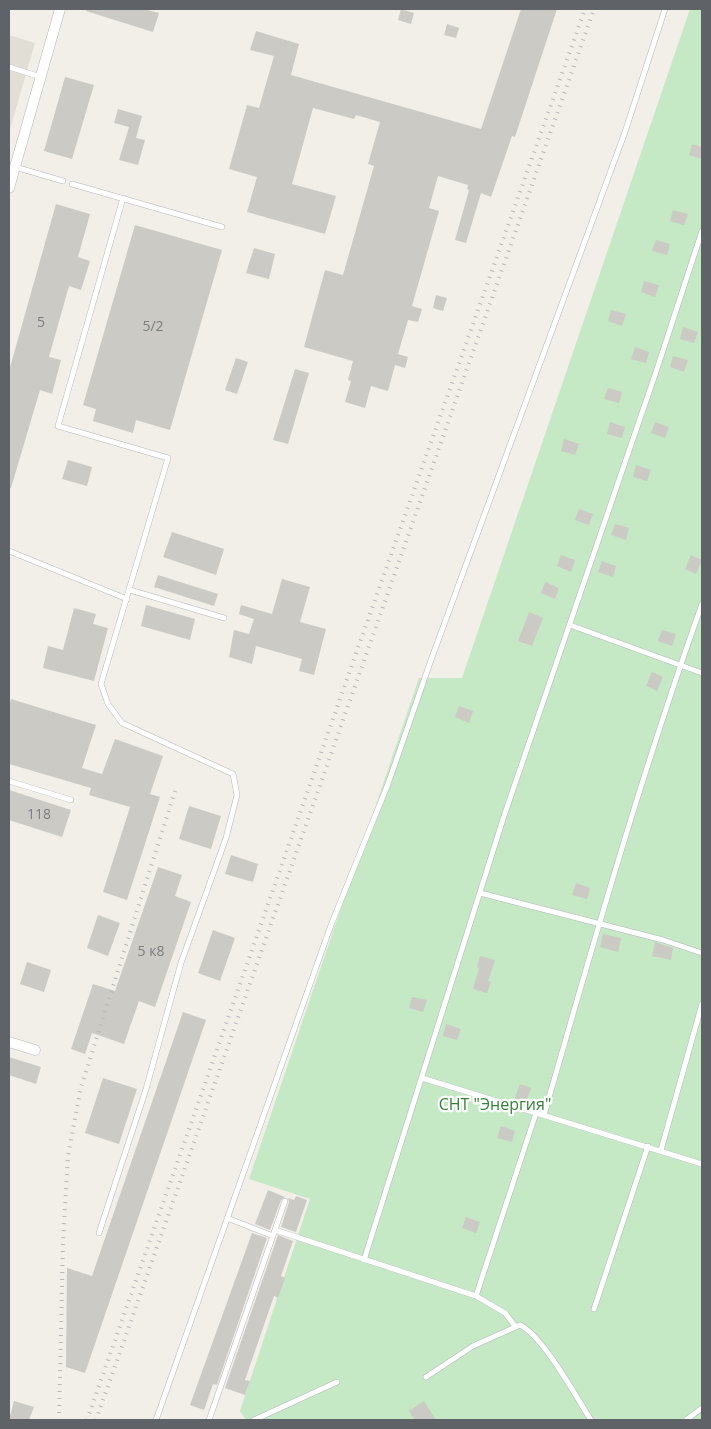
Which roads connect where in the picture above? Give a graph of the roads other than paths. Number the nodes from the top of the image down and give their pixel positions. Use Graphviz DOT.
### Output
graph roads {
  1 [pos="60,9"];
  2 [pos="665,9"];
  3 [pos="9,67"];
  4 [pos="41,77"];
  5 [pos="15,167"];
  6 [pos="63,181"];
  7 [pos="72,184"];
  8 [pos="9,188"];
  9 [pos="123,198"];
  10 [pos="222,226"];
  11 [pos="702,231"];
  12 [pos="9,551"];
  13 [pos="130,590"];
  14 [pos="127,600"];
  15 [pos="702,604"];
  16 [pos="224,618"];
  17 [pos="570,625"];
  18 [pos="680,664"];
  19 [pos="702,672"];
  20 [pos="9,781"];
  21 [pos="71,800"];
  22 [pos="480,893"];
  23 [pos="599,925"];
  24 [pos="702,952"];
  25 [pos="702,1004"];
  26 [pos="9,1042"];
  27 [pos="35,1050"];
  28 [pos="422,1078"];
  29 [pos="536,1113"];
  30 [pos="544,1115"];
  31 [pos="648,1146"];
  32 [pos="661,1150"];
  33 [pos="702,1164"];
  34 [pos="285,1201"];
  35 [pos="227,1218"];
  36 [pos="275,1230"];
  37 [pos="99,1233"];
  38 [pos="273,1236"];
  39 [pos="364,1260"];
  40 [pos="476,1296"];
  41 [pos="594,1309"];
  42 [pos="515,1326"];
  43 [pos="426,1377"];
  44 [pos="337,1382"];
  45 [pos="702,1408"];
  46 [pos="157,1420"];
  47 [pos="209,1420"];
  48 [pos="254,1420"];
  49 [pos="591,1420"];
  50 [pos="686,1420"];
  1 -- 4 [label="street"];
  2 -- 35 [label="lane"];
  3 -- 4 [label="lane"];
  4 -- 5 [label="street"];
  5 -- 6 [label="lane"];
  5 -- 8 [label="street"];
  7 -- 9 [label="lane"];
  9 -- 10 [label="lane"];
  9 -- 13 [label="lane"];
  11 -- 17 [label="lane"];
  12 -- 14 [label="lane"];
  13 -- 14 [label="lane"];
  13 -- 16 [label="lane"];
  14 -- 37 [label="lane"];
  15 -- 18 [label="lane"];
  17 -- 18 [label="lane"];
  17 -- 22 [label="lane"];
  18 -- 19 [label="lane"];
  18 -- 23 [label="lane"];
  20 -- 21 [label="lane"];
  22 -- 23 [label="lane"];
  22 -- 28 [label="lane"];
  23 -- 24 [label="lane"];
  23 -- 30 [label="lane"];
  25 -- 32 [label="lane"];
  26 -- 27 [label="street"];
  28 -- 29 [label="lane"];
  28 -- 39 [label="lane"];
  29 -- 30 [label="lane"];
  29 -- 40 [label="lane"];
  30 -- 31 [label="lane"];
  31 -- 32 [label="lane"];
  31 -- 41 [label="lane"];
  32 -- 33 [label="lane"];
  34 -- 36 [label="lane"];
  35 -- 38 [label="lane"];
  35 -- 46 [label="lane"];
  36 -- 38 [label="lane"];
  36 -- 39 [label="lane"];
  38 -- 47 [label="lane"];
  39 -- 40 [label="lane"];
  40 -- 42 [label="lane"];
  42 -- 43 [label="lane"];
  42 -- 49 [label="lane"];
  44 -- 48 [label="lane"];
  45 -- 50 [label="lane"];
}
